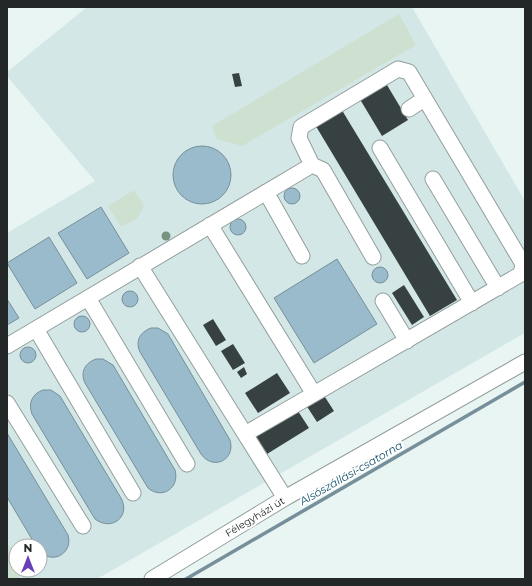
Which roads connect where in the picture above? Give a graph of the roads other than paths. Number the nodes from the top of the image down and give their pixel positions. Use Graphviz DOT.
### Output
graph roads {
  1 [pos="424,99"];
  2 [pos="409,109"];
  3 [pos="380,148"];
  4 [pos="312,165"];
  5 [pos="433,179"];
  6 [pos="266,192"];
  7 [pos="210,225"];
  8 [pos="302,256"];
  9 [pos="373,256"];
  10 [pos="140,266"];
  11 [pos="498,288"];
  12 [pos="88,298"];
  13 [pos="383,301"];
  14 [pos="472,303"];
  15 [pos="36,329"];
  16 [pos="406,341"];
  17 [pos="7,346"];
  18 [pos="525,362"];
  19 [pos="314,394"];
  20 [pos="7,403"];
  21 [pos="245,434"];
  22 [pos="187,464"];
  23 [pos="133,493"];
  24 [pos="285,498"];
  25 [pos="82,526"];
  26 [pos="152,579"];
  1 -- 2 [label="street"];
  1 -- 4 [label="street"];
  1 -- 11 [label="street"];
  3 -- 14 [label="street"];
  4 -- 6 [label="street"];
  4 -- 9 [label="street"];
  5 -- 11 [label="street"];
  6 -- 7 [label="street"];
  6 -- 8 [label="street"];
  7 -- 10 [label="street"];
  7 -- 19 [label="street"];
  10 -- 12 [label="street"];
  10 -- 21 [label="street"];
  11 -- 14 [label="street"];
  12 -- 15 [label="street"];
  12 -- 22 [label="street"];
  13 -- 16 [label="street"];
  14 -- 16 [label="street"];
  15 -- 17 [label="street"];
  15 -- 23 [label="street"];
  16 -- 19 [label="street"];
  18 -- 24 [label="street, Félegyházi út"];
  19 -- 21 [label="street"];
  20 -- 25 [label="street"];
  21 -- 24 [label="street"];
  24 -- 26 [label="street, Félegyházi út"];
}
